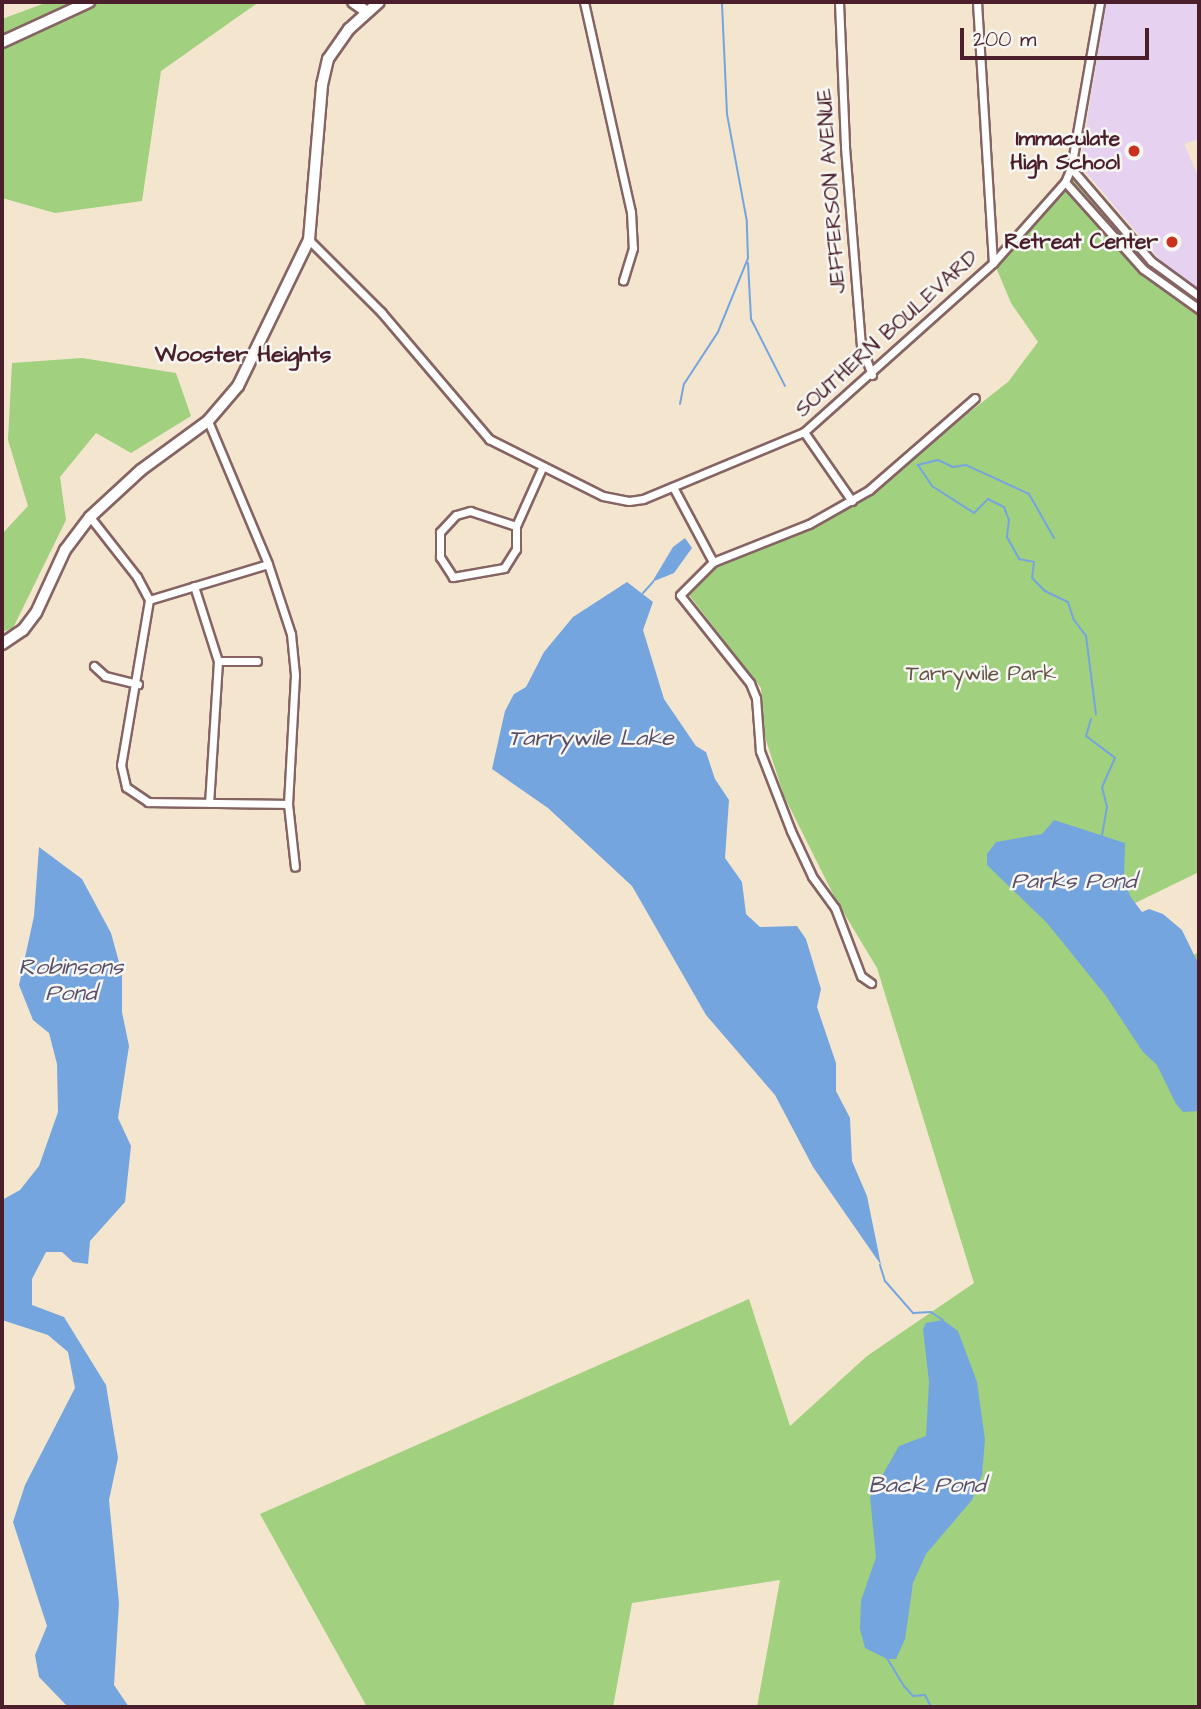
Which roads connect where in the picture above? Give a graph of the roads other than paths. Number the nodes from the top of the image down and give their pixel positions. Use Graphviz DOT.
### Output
graph roads {
  1 [pos="89,2"];
  2 [pos="353,2"];
  3 [pos="379,2"];
  4 [pos="584,2"];
  5 [pos="839,2"];
  6 [pos="977,2"];
  7 [pos="1100,2"];
  8 [pos="366,12"];
  9 [pos="2,42"];
  10 [pos="1071,168"];
  11 [pos="1065,182"];
  12 [pos="309,240"];
  13 [pos="993,263"];
  14 [pos="623,280"];
  15 [pos="1199,296"];
  16 [pos="1199,309"];
  17 [pos="872,375"];
  18 [pos="975,398"];
  19 [pos="208,421"];
  20 [pos="804,432"];
  21 [pos="542,468"];
  22 [pos="673,487"];
  23 [pos="852,501"];
  24 [pos="90,517"];
  25 [pos="516,526"];
  26 [pos="713,562"];
  27 [pos="268,564"];
  28 [pos="194,586"];
  29 [pos="149,600"];
  30 [pos="2,644"];
  31 [pos="218,661"];
  32 [pos="257,661"];
  33 [pos="94,666"];
  34 [pos="138,684"];
  35 [pos="209,803"];
  36 [pos="288,804"];
  37 [pos="295,867"];
  38 [pos="871,983"];
  1 -- 9 [label="main road"];
  2 -- 8 [label="main road"];
  3 -- 8 [label="main road"];
  4 -- 14 [label="street"];
  5 -- 17 [label="street, JEFFERSON AVENUE"];
  6 -- 13 [label="street"];
  7 -- 10 [label="street, SOUTHERN BOULEVARD"];
  8 -- 12 [label="main road"];
  10 -- 11 [label="street, SOUTHERN BOULEVARD"];
  10 -- 15 [label="street"];
  11 -- 13 [label="street, SOUTHERN BOULEVARD"];
  11 -- 16 [label="street"];
  12 -- 19 [label="main road"];
  12 -- 21 [label="street, SOUTHERN BOULEVARD"];
  13 -- 17 [label="street, SOUTHERN BOULEVARD"];
  17 -- 20 [label="street, SOUTHERN BOULEVARD"];
  18 -- 23 [label="street"];
  19 -- 24 [label="main road"];
  19 -- 27 [label="street"];
  20 -- 22 [label="street, SOUTHERN BOULEVARD"];
  20 -- 23 [label="street"];
  21 -- 22 [label="street, SOUTHERN BOULEVARD"];
  21 -- 25 [label="street"];
  22 -- 26 [label="street"];
  23 -- 26 [label="street"];
  24 -- 29 [label="street"];
  24 -- 30 [label="main road"];
  25 -- 25 [label="street"];
  26 -- 38 [label="street"];
  27 -- 28 [label="street"];
  27 -- 36 [label="street"];
  28 -- 29 [label="street"];
  28 -- 31 [label="street"];
  29 -- 34 [label="street"];
  31 -- 32 [label="street"];
  31 -- 35 [label="street"];
  33 -- 34 [label="street"];
  34 -- 35 [label="street"];
  35 -- 36 [label="street"];
  36 -- 37 [label="street"];
}
